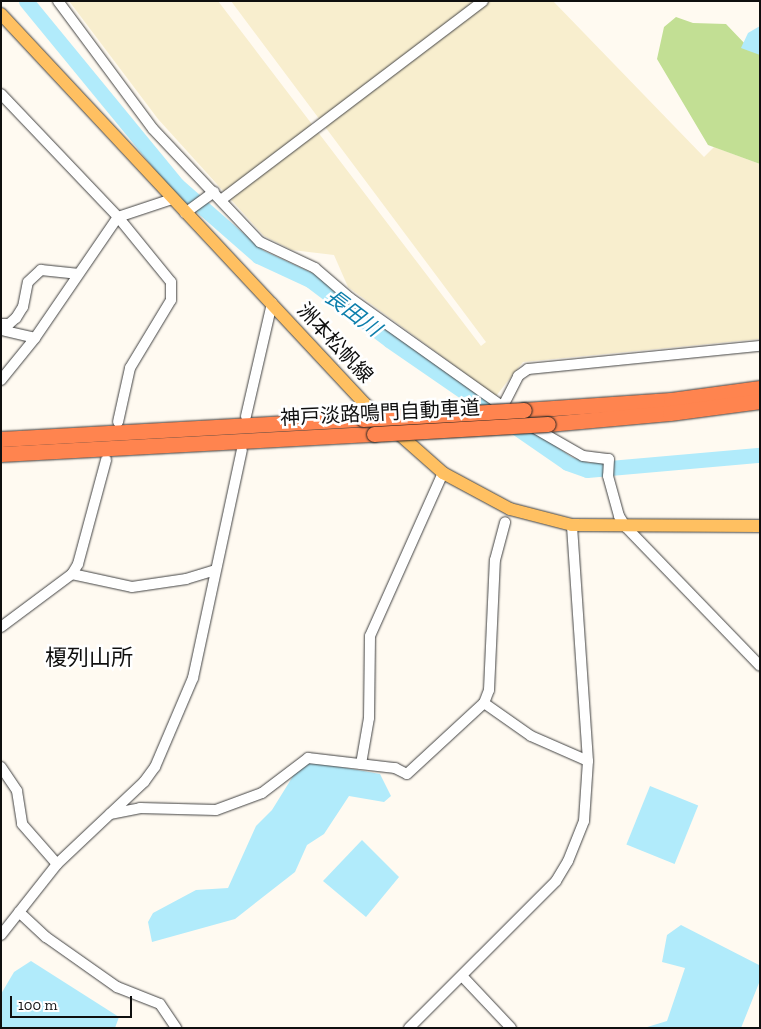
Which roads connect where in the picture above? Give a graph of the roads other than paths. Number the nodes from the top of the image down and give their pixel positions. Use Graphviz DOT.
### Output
graph roads {
  1 [pos="58,1"];
  2 [pos="483,1"];
  3 [pos="1,14"];
  4 [pos="1,94"];
  5 [pos="214,192"];
  6 [pos="172,199"];
  7 [pos="221,200"];
  8 [pos="185,213"];
  9 [pos="118,217"];
  10 [pos="77,274"];
  11 [pos="272,303"];
  12 [pos="1,324"];
  13 [pos="1,330"];
  14 [pos="35,338"];
  15 [pos="760,346"];
  16 [pos="1,380"];
  17 [pos="760,388"];
  18 [pos="760,402"];
  19 [pos="503,406"];
  20 [pos="246,416"];
  21 [pos="118,422"];
  22 [pos="1,439"];
  23 [pos="242,450"];
  24 [pos="1,454"];
  25 [pos="106,460"];
  26 [pos="443,473"];
  27 [pos="505,522"];
  28 [pos="572,525"];
  29 [pos="626,526"];
  30 [pos="760,526"];
  31 [pos="215,570"];
  32 [pos="72,574"];
  33 [pos="1,628"];
  34 [pos="760,666"];
  35 [pos="484,703"];
  36 [pos="588,761"];
  37 [pos="361,764"];
  38 [pos="1,768"];
  39 [pos="110,814"];
  40 [pos="57,864"];
  41 [pos="19,912"];
  42 [pos="1,935"];
  43 [pos="463,977"];
  44 [pos="176,1028"];
  45 [pos="409,1028"];
  46 [pos="511,1028"];
  1 -- 5 [label="street"];
  2 -- 7 [label="street"];
  3 -- 6 [label="main road, 洲本松帆線"];
  4 -- 9 [label="street"];
  5 -- 7 [label="street"];
  5 -- 8 [label="street"];
  6 -- 8 [label="main road, 洲本松帆線"];
  6 -- 9 [label="street"];
  7 -- 19 [label="street"];
  8 -- 11 [label="main road, 洲本松帆線"];
  9 -- 10 [label="street"];
  9 -- 21 [label="street"];
  10 -- 12 [label="street"];
  10 -- 14 [label="street"];
  11 -- 20 [label="street"];
  11 -- 26 [label="main road, 洲本松帆線"];
  13 -- 14 [label="street"];
  14 -- 16 [label="street"];
  15 -- 19 [label="street"];
  17 -- 22 [label="highway, 神戸淡路鳴門自動車道, bridge"];
  18 -- 24 [label="highway, 神戸淡路鳴門自動車道, bridge"];
  19 -- 29 [label="street"];
  23 -- 31 [label="street"];
  25 -- 32 [label="street"];
  26 -- 28 [label="main road, 洲本松帆線"];
  26 -- 37 [label="street"];
  27 -- 35 [label="street"];
  28 -- 29 [label="main road, 洲本松帆線"];
  28 -- 36 [label="street"];
  29 -- 30 [label="main road, 洲本松帆線"];
  29 -- 34 [label="street"];
  31 -- 32 [label="street"];
  31 -- 39 [label="street"];
  32 -- 33 [label="street"];
  35 -- 36 [label="street"];
  35 -- 37 [label="street"];
  36 -- 43 [label="street"];
  37 -- 39 [label="street"];
  38 -- 40 [label="street"];
  39 -- 40 [label="street"];
  40 -- 41 [label="street"];
  41 -- 42 [label="street"];
  41 -- 44 [label="street"];
  43 -- 45 [label="street"];
  43 -- 46 [label="street"];
}
